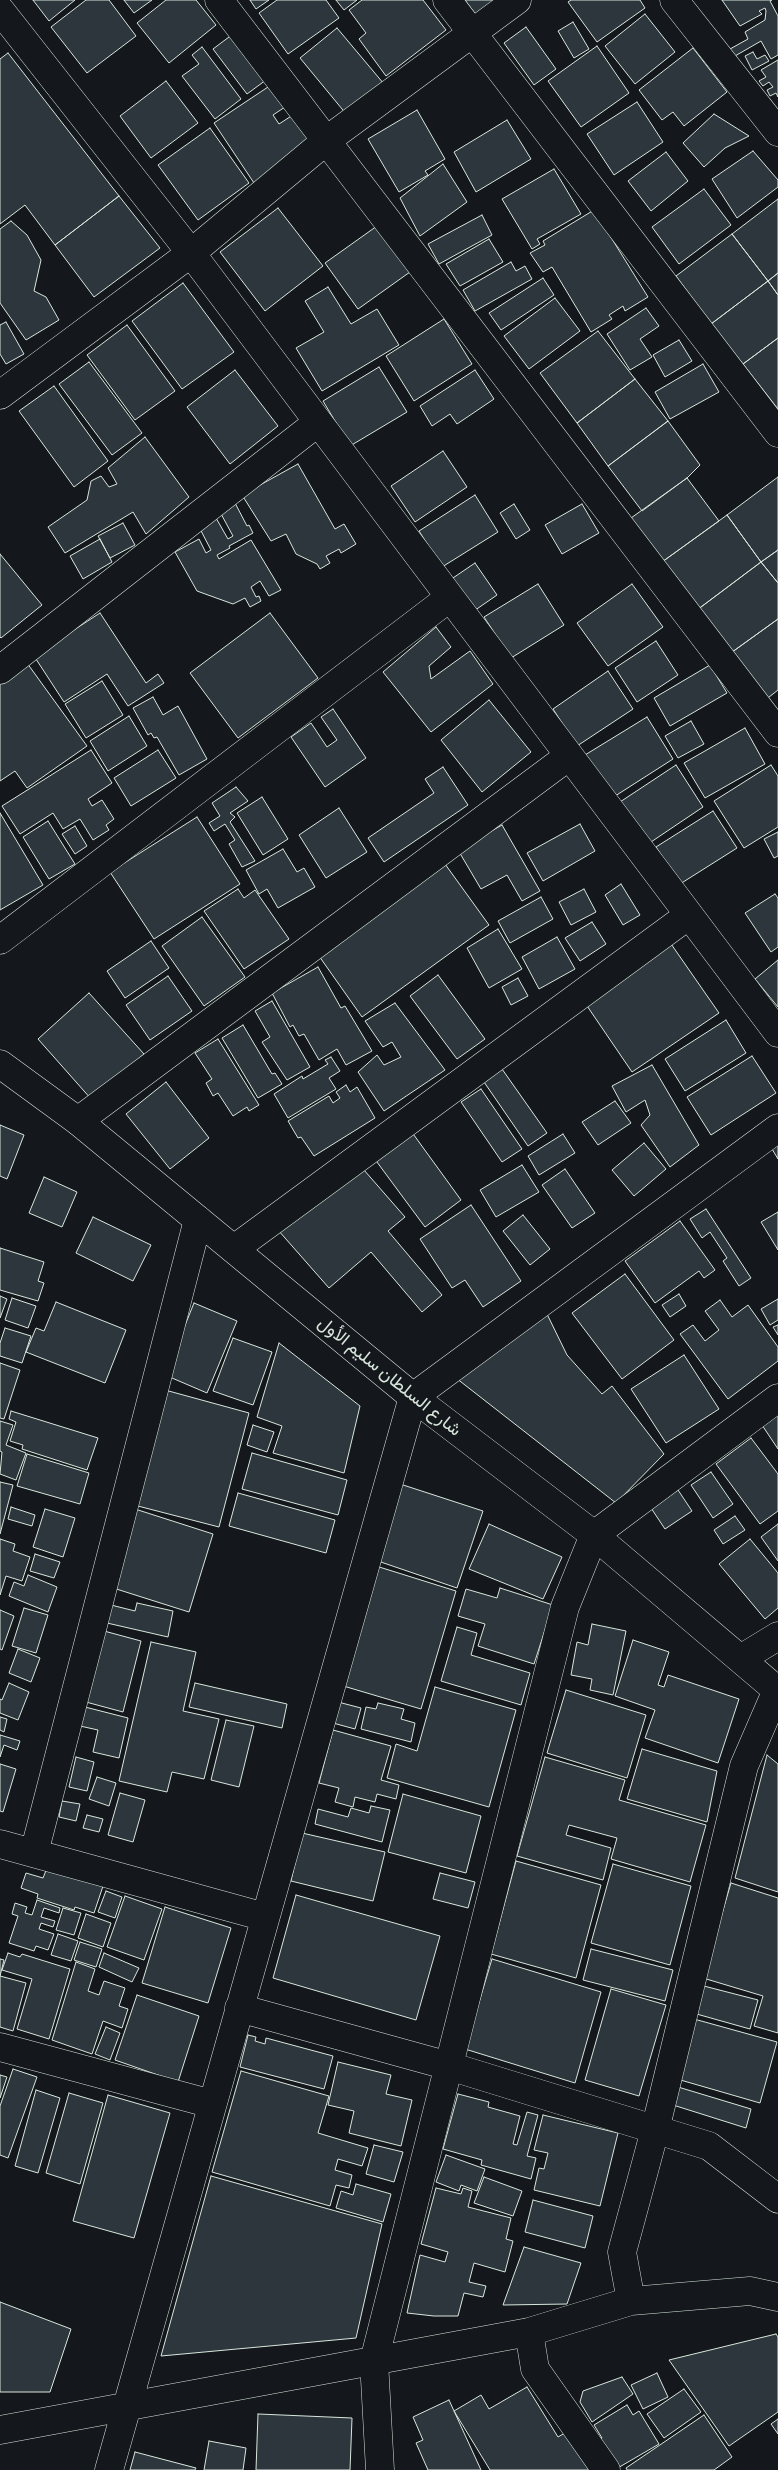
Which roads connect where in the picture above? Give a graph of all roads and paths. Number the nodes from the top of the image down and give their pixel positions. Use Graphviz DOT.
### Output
graph roads {
  1 [pos="219,0"];
  2 [pos="447,0"];
  3 [pos="517,0"];
  4 [pos="674,0"];
  5 [pos="0,10"];
  6 [pos="472,34"];
  7 [pos="8,38"];
  8 [pos="778,132"];
  9 [pos="327,140"];
  10 [pos="191,253"];
  11 [pos="0,395"];
  12 [pos="317,423"];
  13 [pos="778,433"];
  14 [pos="449,598"];
  15 [pos="0,670"];
  16 [pos="778,733"];
  17 [pos="569,756"];
  18 [pos="689,915"];
  19 [pos="0,940"];
  20 [pos="778,1033"];
  21 [pos="1,1069"];
  22 [pos="78,1121"];
  23 [pos="778,1128"];
  24 [pos="198,1220"];
  25 [pos="234,1249"];
  26 [pos="413,1397"];
  27 [pos="778,1398"];
  28 [pos="594,1535"];
  29 [pos="778,1636"];
  30 [pos="742,1658"];
  31 [pos="777,1690"];
  32 [pos="0,1844"];
  33 [pos="34,1853"];
  34 [pos="265,1917"];
  35 [pos="239,2008"];
  36 [pos="0,2047"];
  37 [pos="449,2066"];
  38 [pos="212,2104"];
  39 [pos="655,2130"];
  40 [pos="778,2199"];
  41 [pos="778,2297"];
  42 [pos="631,2301"];
  43 [pos="529,2332"];
  44 [pos="374,2361"];
  45 [pos="126,2407"];
  46 [pos="0,2430"];
  47 [pos="110,2470"];
  48 [pos="380,2470"];
  49 [pos="606,2470"];
  1 -- 9 [label="street"];
  2 -- 6 [label="street"];
  3 -- 6 [label="street"];
  4 -- 8 [label="street"];
  5 -- 7 [label="street"];
  6 -- 9 [label="street"];
  6 -- 13 [label="street"];
  7 -- 10 [label="street"];
  9 -- 10 [label="street"];
  9 -- 16 [label="street"];
  10 -- 11 [label="street"];
  10 -- 12 [label="street"];
  12 -- 14 [label="street"];
  12 -- 15 [label="street"];
  14 -- 17 [label="street"];
  14 -- 19 [label="street"];
  17 -- 18 [label="street"];
  17 -- 22 [label="street"];
  18 -- 20 [label="street"];
  18 -- 25 [label="street"];
  21 -- 22 [label="street, شارع السلطان سليم الأول"];
  22 -- 24 [label="street, شارع السلطان سليم الأول"];
  23 -- 26 [label="street"];
  24 -- 25 [label="street, شارع السلطان سليم الأول"];
  24 -- 33 [label="street"];
  25 -- 26 [label="street, شارع السلطان سليم الأول"];
  26 -- 28 [label="street, شارع السلطان سليم الأول"];
  26 -- 34 [label="street"];
  27 -- 28 [label="street"];
  28 -- 30 [label="street, شارع السلطان سليم الأول"];
  28 -- 37 [label="street"];
  29 -- 30 [label="street"];
  30 -- 31 [label="street, شارع السلطان سليم الأول"];
  31 -- 39 [label="street"];
  32 -- 33 [label="street"];
  33 -- 34 [label="street"];
  34 -- 35 [label="street"];
  35 -- 37 [label="street"];
  35 -- 38 [label="street"];
  36 -- 38 [label="street"];
  37 -- 39 [label="street"];
  37 -- 44 [label="street"];
  38 -- 45 [label="street"];
  39 -- 40 [label="street"];
  39 -- 42 [label="street"];
  41 -- 42 [label="street"];
  42 -- 43 [label="street"];
  43 -- 44 [label="street"];
  43 -- 49 [label="street"];
  44 -- 45 [label="street"];
  44 -- 48 [label="street"];
  45 -- 46 [label="street"];
  45 -- 47 [label="street"];
}
